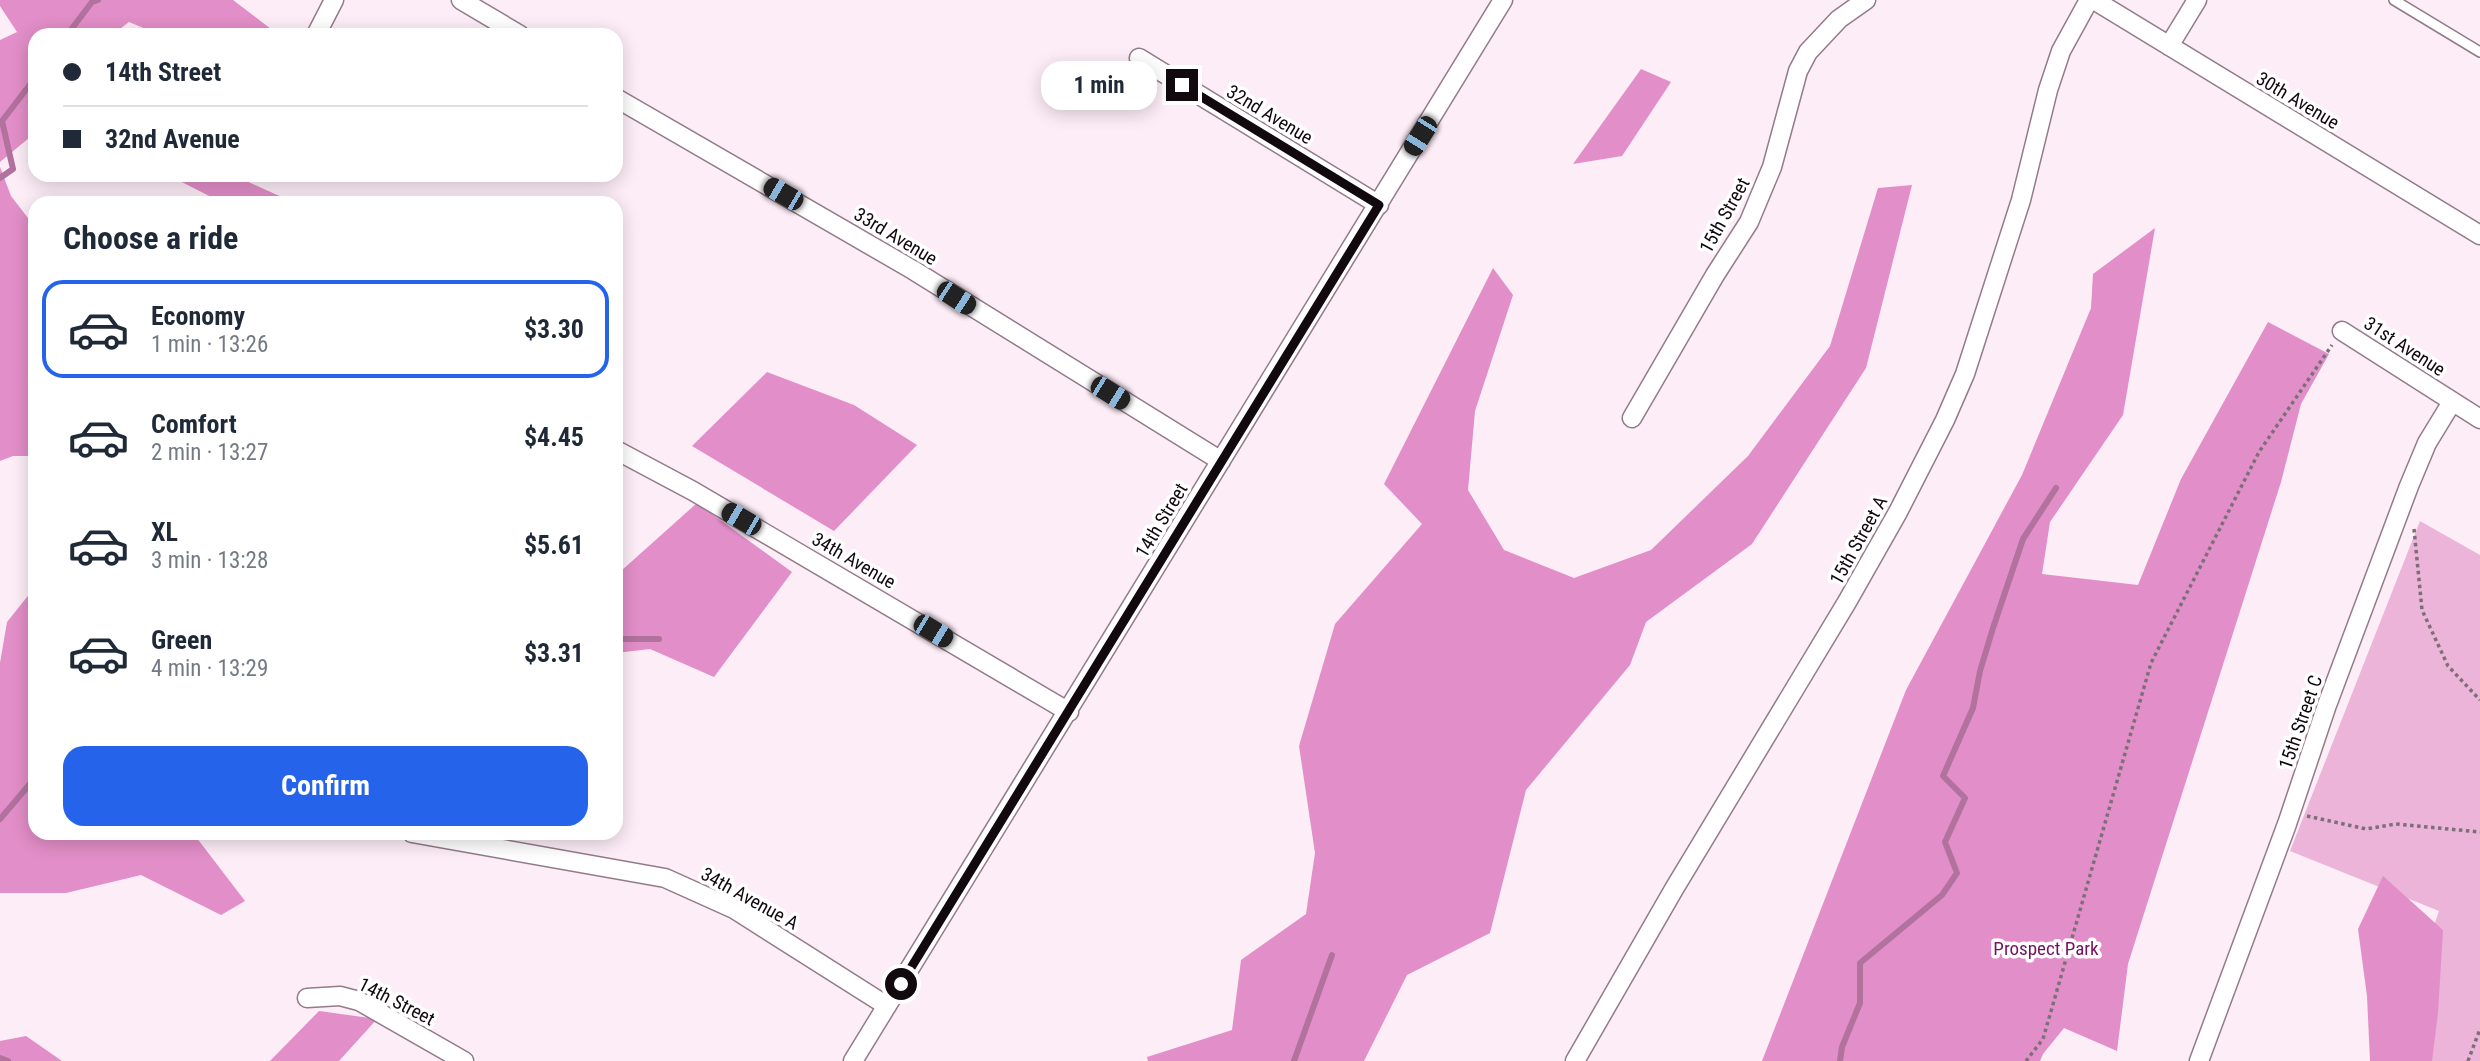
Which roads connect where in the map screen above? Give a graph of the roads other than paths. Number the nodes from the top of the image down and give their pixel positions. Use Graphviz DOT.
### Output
graph roads {
  1 [pos="334,0"];
  2 [pos="461,0"];
  3 [pos="1503,0"];
  4 [pos="1866,0"];
  5 [pos="2091,0"];
  6 [pos="2197,0"];
  7 [pos="2393,0"];
  8 [pos="320,28"];
  9 [pos="508,28"];
  10 [pos="2169,46"];
  11 [pos="2480,52"];
  12 [pos="1139,58"];
  13 [pos="623,102"];
  14 [pos="1379,205"];
  15 [pos="2480,235"];
  16 [pos="2342,331"];
  17 [pos="2452,402"];
  18 [pos="1632,418"];
  19 [pos="2480,419"];
  20 [pos="623,454"];
  21 [pos="1221,461"];
  22 [pos="1069,712"];
  23 [pos="451,840"];
  24 [pos="307,998"];
  25 [pos="887,1006"];
  26 [pos="464,1061"];
  27 [pos="853,1061"];
  28 [pos="1575,1061"];
  29 [pos="2199,1061"];
  1 -- 8 [label="street"];
  2 -- 9 [label="street"];
  3 -- 14 [label="street, 14th Street"];
  4 -- 18 [label="street, 15th Street"];
  5 -- 10 [label="street, 30th Avenue"];
  5 -- 28 [label="street, 15th Street A"];
  6 -- 10 [label="street"];
  7 -- 11 [label="lane"];
  10 -- 15 [label="street, 30th Avenue"];
  12 -- 14 [label="street, 32nd Avenue"];
  13 -- 21 [label="street, 33rd Avenue"];
  14 -- 21 [label="street, 14th Street"];
  16 -- 17 [label="street, 31st Avenue"];
  17 -- 19 [label="street, 31st Avenue"];
  17 -- 29 [label="street, 15th Street C"];
  20 -- 22 [label="street, 34th Avenue"];
  21 -- 22 [label="street, 14th Street"];
  22 -- 25 [label="street, 14th Street"];
  23 -- 25 [label="street, 34th Avenue A"];
  24 -- 26 [label="street, 14th Street"];
  25 -- 27 [label="street, 14th Street"];
}
